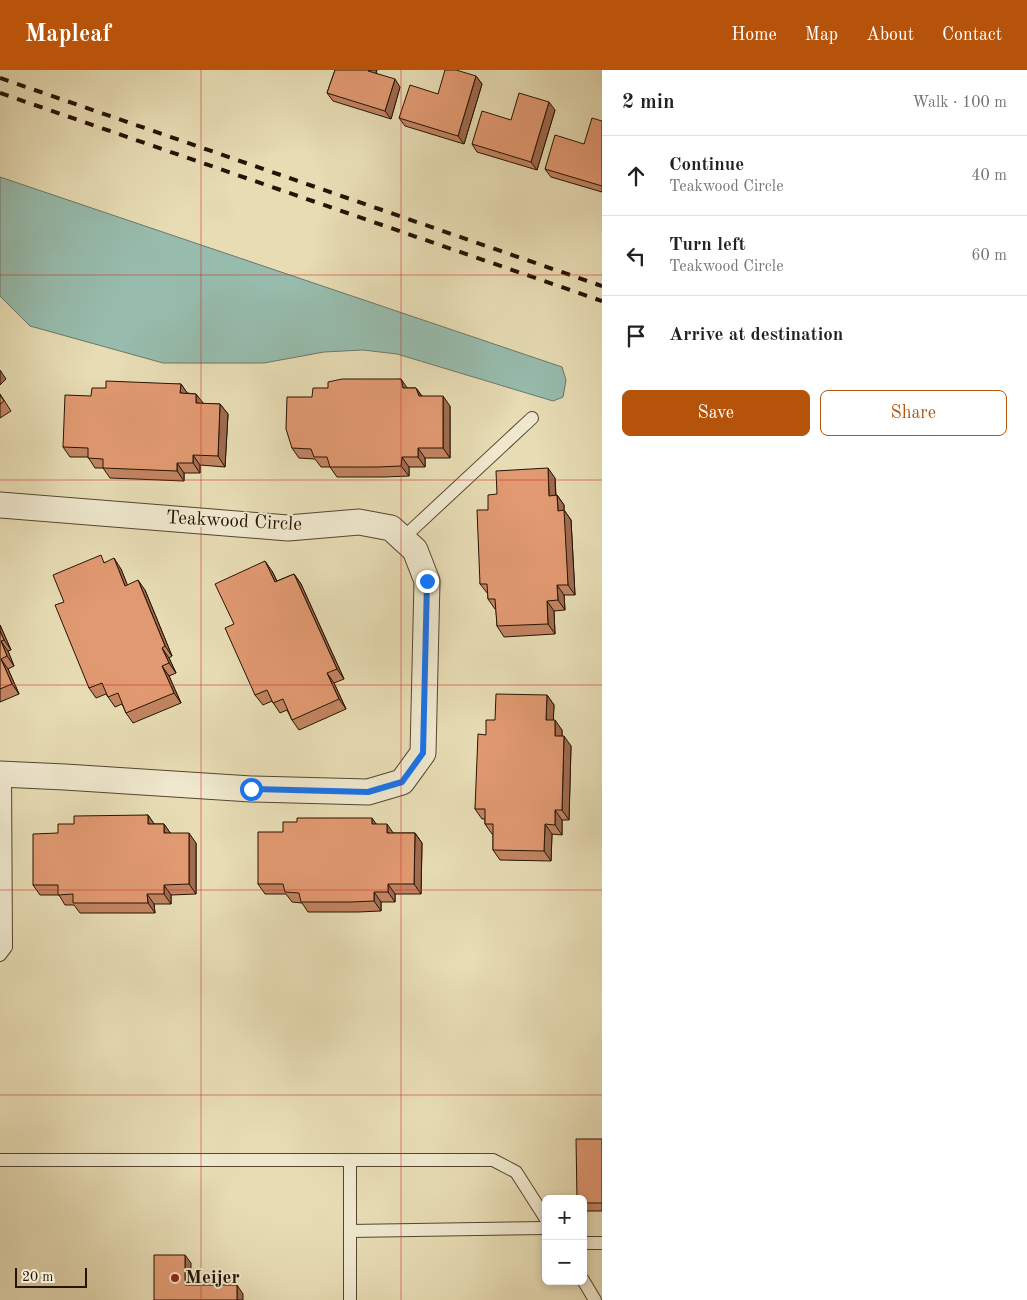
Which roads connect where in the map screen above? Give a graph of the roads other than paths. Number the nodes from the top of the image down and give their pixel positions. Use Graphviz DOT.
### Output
graph roads {
  1 [pos="532,418"];
  2 [pos="0,505"];
  3 [pos="402,539"];
  4 [pos="3,774"];
  5 [pos="0,955"];
  6 [pos="0,1160"];
  7 [pos="350,1160"];
  8 [pos="542,1213"];
  9 [pos="542,1228"];
  10 [pos="350,1231"];
  11 [pos="587,1243"];
  12 [pos="602,1243"];
  13 [pos="586,1285"];
  14 [pos="350,1300"];
  15 [pos="595,1300"];
  1 -- 3 [label="lane"];
  2 -- 3 [label="street, Teakwood Circle"];
  3 -- 4 [label="street, Teakwood Circle"];
  4 -- 5 [label="lane"];
  6 -- 7 [label="lane"];
  7 -- 8 [label="lane"];
  7 -- 10 [label="lane"];
  9 -- 10 [label="lane"];
  10 -- 14 [label="lane"];
  11 -- 12 [label="lane"];
  13 -- 15 [label="lane"];
}
